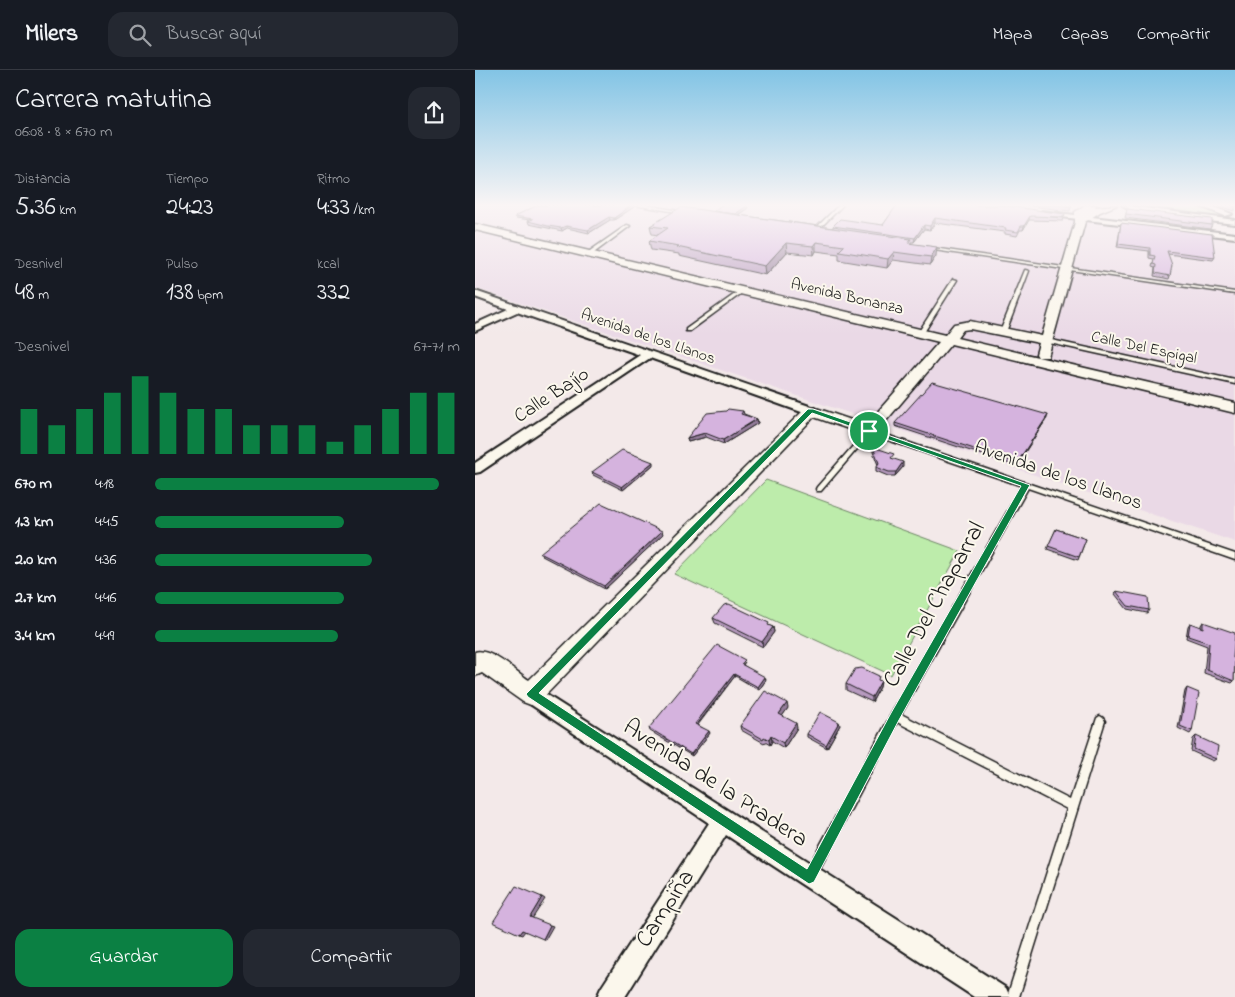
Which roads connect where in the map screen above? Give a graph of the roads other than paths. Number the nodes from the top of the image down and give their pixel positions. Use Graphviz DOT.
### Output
graph roads {
  1 [pos="565,248"];
  2 [pos="597,248"];
  3 [pos="931,248"];
  4 [pos="1073,248"];
  5 [pos="589,254"];
  6 [pos="1067,268"];
  7 [pos="1027,271"];
  8 [pos="955,280"];
  9 [pos="743,290"];
  10 [pos="1235,293"];
  11 [pos="475,294"];
  12 [pos="515,309"];
  13 [pos="475,328"];
  14 [pos="688,330"];
  15 [pos="921,332"];
  16 [pos="1003,332"];
  17 [pos="949,339"];
  18 [pos="1047,341"];
  19 [pos="649,354"];
  20 [pos="1041,361"];
  21 [pos="1235,382"];
  22 [pos="1235,408"];
  23 [pos="811,411"];
  24 [pos="869,431"];
  25 [pos="475,469"];
  26 [pos="1026,485"];
  27 [pos="819,489"];
  28 [pos="1235,557"];
  29 [pos="477,661"];
  30 [pos="531,694"];
  31 [pos="895,716"];
  32 [pos="1100,721"];
  33 [pos="1073,808"];
  34 [pos="723,821"];
  35 [pos="809,877"];
  36 [pos="610,997"];
  37 [pos="997,997"];
  38 [pos="1013,997"];
  1 -- 5 [label="street, Avenida Bonanza"];
  2 -- 5 [label="lane"];
  3 -- 6 [label="lane"];
  4 -- 6 [label="street"];
  5 -- 9 [label="street, Avenida Bonanza"];
  6 -- 10 [label="lane"];
  6 -- 18 [label="street"];
  7 -- 16 [label="lane"];
  8 -- 15 [label="lane"];
  9 -- 14 [label="lane"];
  9 -- 15 [label="street, Avenida Bonanza"];
  11 -- 12 [label="street, Avenida de los Llanos"];
  12 -- 13 [label="street"];
  12 -- 19 [label="street, Avenida de los Llanos"];
  15 -- 17 [label="street, Avenida Bonanza"];
  16 -- 17 [label="street"];
  16 -- 18 [label="street"];
  17 -- 20 [label="street, Avenida Bonanza"];
  17 -- 24 [label="street"];
  18 -- 20 [label="street"];
  18 -- 21 [label="lane, Calle Del Espigal"];
  19 -- 23 [label="street, Avenida de los Llanos"];
  19 -- 25 [label="street, Calle Bajío"];
  20 -- 22 [label="street, Avenida Bonanza"];
  23 -- 24 [label="street"];
  23 -- 30 [label="street"];
  24 -- 26 [label="lane, Avenida de los Llanos"];
  24 -- 27 [label="lane"];
  26 -- 28 [label="lane, Avenida de los Llanos"];
  26 -- 31 [label="lane, Calle Del Chaparral"];
  29 -- 30 [label="street"];
  30 -- 34 [label="street, Avenida de la Pradera"];
  31 -- 33 [label="lane"];
  31 -- 35 [label="lane, Calle Del Chaparral"];
  32 -- 33 [label="lane"];
  33 -- 38 [label="lane"];
  34 -- 35 [label="street, Avenida de la Pradera"];
  34 -- 36 [label="street, Campiña"];
  35 -- 37 [label="street, Avenida de la Pradera"];
}
